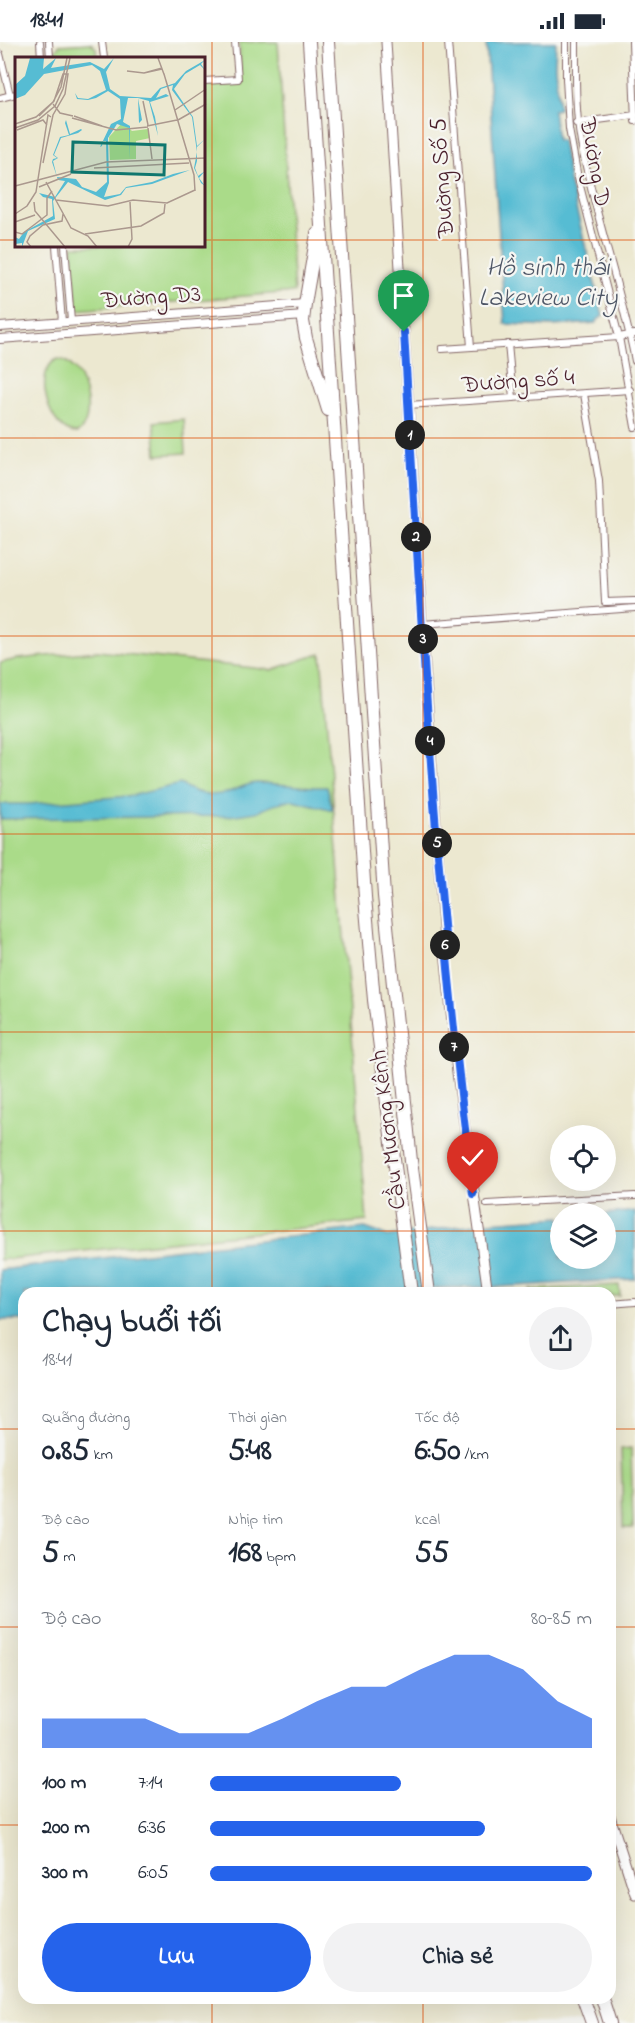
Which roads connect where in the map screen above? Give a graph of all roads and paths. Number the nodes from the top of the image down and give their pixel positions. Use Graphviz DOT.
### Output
graph roads {
  1 [pos="40,42"];
  2 [pos="49,42"];
  3 [pos="102,42"];
  4 [pos="235,42"];
  5 [pos="308,42"];
  6 [pos="330,42"];
  7 [pos="386,42"];
  8 [pos="448,42"];
  9 [pos="566,42"];
  10 [pos="576,42"];
  11 [pos="632,42"];
  12 [pos="0,54"];
  13 [pos="41,57"];
  14 [pos="50,57"];
  15 [pos="104,57"];
  16 [pos="206,81"];
  17 [pos="13,94"];
  18 [pos="0,98"];
  19 [pos="634,117"];
  20 [pos="569,123"];
  21 [pos="579,123"];
  22 [pos="320,191"];
  23 [pos="56,248"];
  24 [pos="65,248"];
  25 [pos="304,310"];
  26 [pos="71,321"];
  27 [pos="62,322"];
  28 [pos="0,327"];
  29 [pos="72,334"];
  30 [pos="63,335"];
  31 [pos="633,335"];
  32 [pos="620,338"];
  33 [pos="0,339"];
  34 [pos="508,344"];
  35 [pos="471,347"];
  36 [pos="442,349"];
  37 [pos="635,361"];
  38 [pos="630,390"];
  39 [pos="584,394"];
  40 [pos="513,398"];
  41 [pos="408,405"];
  42 [pos="635,426"];
  43 [pos="338,471"];
  44 [pos="635,601"];
  45 [pos="635,608"];
  46 [pos="422,624"];
  47 [pos="635,1196"];
  48 [pos="487,1204"];
  49 [pos="410,1287"];
  50 [pos="428,1287"];
  51 [pos="487,1287"];
  52 [pos="635,1302"];
  53 [pos="616,1304"];
  54 [pos="616,1834"];
  55 [pos="635,1892"];
  56 [pos="586,2004"];
  57 [pos="604,2004"];
  58 [pos="591,2023"];
  59 [pos="610,2023"];
  1 -- 13 [label="street"];
  2 -- 14 [label="street"];
  3 -- 15 [label="street"];
  4 -- 16 [label="street"];
  5 -- 22 [label="highway"];
  6 -- 50 [label="highway, Cầu Mương Kênh"];
  7 -- 41 [label="main road"];
  8 -- 35 [label="street, Đường Số 5"];
  9 -- 20 [label="street, Đường D"];
  10 -- 21 [label="street, Đường D"];
  11 -- 19 [label="street"];
  12 -- 17 [label="street"];
  17 -- 18 [label="street"];
  19 -- 21 [label="street"];
  20 -- 21 [label="street"];
  20 -- 32 [label="street, Đường D"];
  21 -- 31 [label="street, Đường D"];
  22 -- 25 [label="highway"];
  22 -- 43 [label="highway"];
  23 -- 27 [label="street"];
  24 -- 26 [label="street"];
  25 -- 26 [label="street, Đường D3"];
  25 -- 29 [label="street, Đường D3"];
  25 -- 43 [label="highway"];
  26 -- 27 [label="street, Đường D3"];
  26 -- 29 [label="street"];
  27 -- 28 [label="street, Đường D3"];
  27 -- 30 [label="street"];
  29 -- 30 [label="street, Đường D3"];
  30 -- 33 [label="street, Đường D3"];
  31 -- 32 [label="street"];
  31 -- 37 [label="street, Đường D"];
  32 -- 34 [label="street"];
  32 -- 38 [label="street, Đường D"];
  34 -- 35 [label="street"];
  34 -- 40 [label="street"];
  35 -- 36 [label="street"];
  38 -- 39 [label="street, Đường số 4"];
  38 -- 42 [label="street, Đường D"];
  39 -- 40 [label="street, Đường số 4"];
  39 -- 44 [label="street"];
  40 -- 41 [label="street, Đường số 4"];
  41 -- 46 [label="main road"];
  43 -- 49 [label="highway, Cầu Mương Kênh"];
  45 -- 46 [label="street"];
  46 -- 51 [label="main road"];
  47 -- 48 [label="street"];
  52 -- 53 [label="street"];
  54 -- 55 [label="main road"];
  56 -- 58 [label="highway"];
  57 -- 59 [label="highway"];
}
